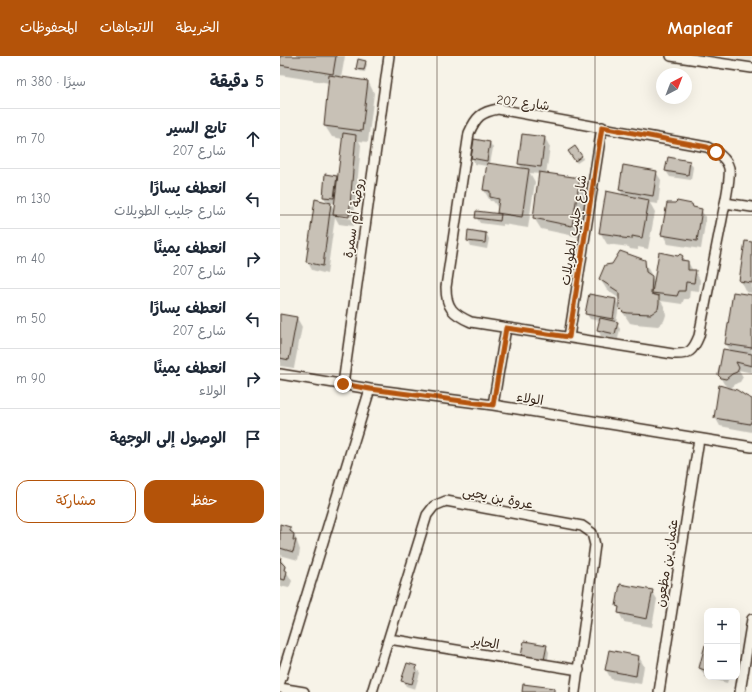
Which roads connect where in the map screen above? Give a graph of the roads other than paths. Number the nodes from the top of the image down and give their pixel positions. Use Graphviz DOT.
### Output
graph roads {
  1 [pos="389,56"];
  2 [pos="671,56"];
  3 [pos="686,57"];
  4 [pos="752,68"];
  5 [pos="602,127"];
  6 [pos="725,203"];
  7 [pos="752,207"];
  8 [pos="506,328"];
  9 [pos="569,337"];
  10 [pos="280,374"];
  11 [pos="343,384"];
  12 [pos="370,389"];
  13 [pos="493,405"];
  14 [pos="699,439"];
  15 [pos="752,447"];
  16 [pos="752,619"];
  17 [pos="389,639"];
  18 [pos="579,670"];
  19 [pos="747,672"];
  20 [pos="280,682"];
  21 [pos="280,688"];
  22 [pos="304,692"];
  23 [pos="372,692"];
  24 [pos="575,692"];
  25 [pos="659,692"];
  26 [pos="740,692"];
  1 -- 11 [label="street, روضة أم سمرة"];
  2 -- 3 [label="street"];
  3 -- 4 [label="street"];
  5 -- 6 [label="street, شارع 207"];
  5 -- 8 [label="street, شارع 207"];
  5 -- 9 [label="street, شارع جليب الطويلات"];
  6 -- 7 [label="street"];
  6 -- 9 [label="street, شارع 207"];
  8 -- 9 [label="street, شارع 207"];
  8 -- 13 [label="street"];
  10 -- 11 [label="street, الولاء"];
  11 -- 12 [label="street, الولاء"];
  12 -- 13 [label="street, الولاء"];
  12 -- 20 [label="street"];
  13 -- 14 [label="street, الولاء"];
  14 -- 15 [label="street, الولاء"];
  14 -- 25 [label="street, عثمان بن مظعون"];
  16 -- 19 [label="street"];
  17 -- 18 [label="street, الحاير"];
  17 -- 18 [label="street, عروة بن يحيى"];
  17 -- 23 [label="street, عروة بن يحيى"];
  18 -- 24 [label="street, عروة بن يحيى"];
  19 -- 26 [label="street"];
  21 -- 22 [label="street"];
}
